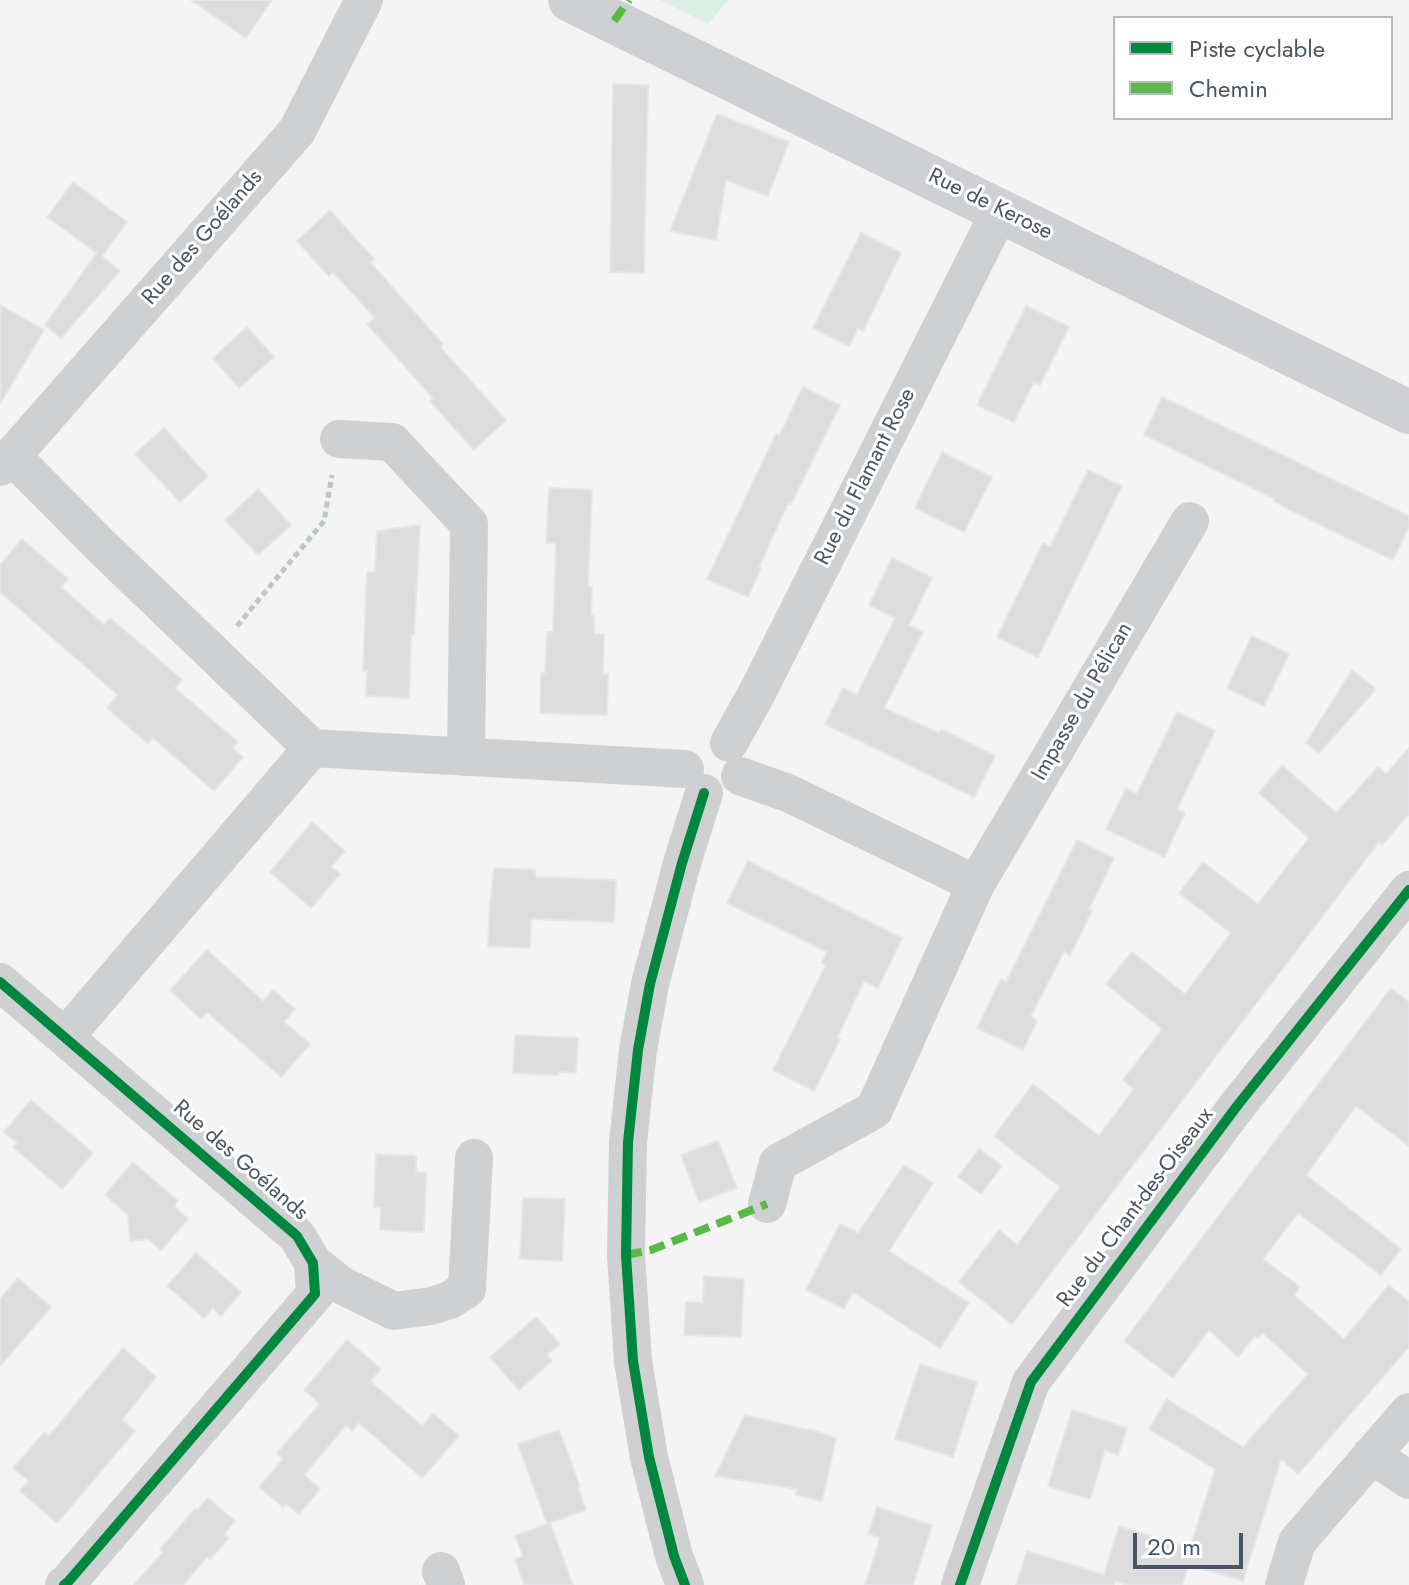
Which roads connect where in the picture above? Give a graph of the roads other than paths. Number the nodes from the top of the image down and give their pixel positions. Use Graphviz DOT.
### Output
graph roads {
  1 [pos="364,0"];
  2 [pos="570,0"];
  3 [pos="1000,211"];
  4 [pos="1409,412"];
  5 [pos="339,439"];
  6 [pos="6,462"];
  7 [pos="1190,521"];
  8 [pos="312,748"];
  9 [pos="466,757"];
  10 [pos="734,760"];
  11 [pos="695,781"];
  12 [pos="976,884"];
  13 [pos="1409,890"];
  14 [pos="0,982"];
  15 [pos="65,1037"];
  16 [pos="474,1158"];
  17 [pos="767,1204"];
  18 [pos="313,1263"];
  19 [pos="1409,1412"];
  20 [pos="1371,1455"];
  21 [pos="1409,1480"];
  22 [pos="64,1585"];
  23 [pos="685,1585"];
  24 [pos="960,1585"];
  25 [pos="1284,1585"];
  1 -- 6 [label="street, Rue des Goélands"];
  2 -- 3 [label="main road, Rue de Kerose"];
  3 -- 4 [label="main road, Rue de Kerose"];
  3 -- 10 [label="street, Rue du Flamant Rose"];
  5 -- 9 [label="street"];
  6 -- 8 [label="street, Rue des Goélands"];
  7 -- 12 [label="street, Impasse du Pélican"];
  8 -- 9 [label="street"];
  8 -- 15 [label="street"];
  9 -- 11 [label="street"];
  10 -- 11 [label="street"];
  10 -- 11 [label="street"];
  10 -- 12 [label="street"];
  11 -- 23 [label="street"];
  12 -- 17 [label="street, Impasse du Pélican"];
  13 -- 24 [label="street, Rue du Chant-des-Oiseaux"];
  14 -- 15 [label="street, Rue des Goélands"];
  15 -- 18 [label="street, Rue des Goélands"];
  16 -- 18 [label="street, Rue des Goélands"];
  18 -- 22 [label="street"];
  19 -- 20 [label="street"];
  20 -- 21 [label="street"];
  20 -- 25 [label="street"];
}
